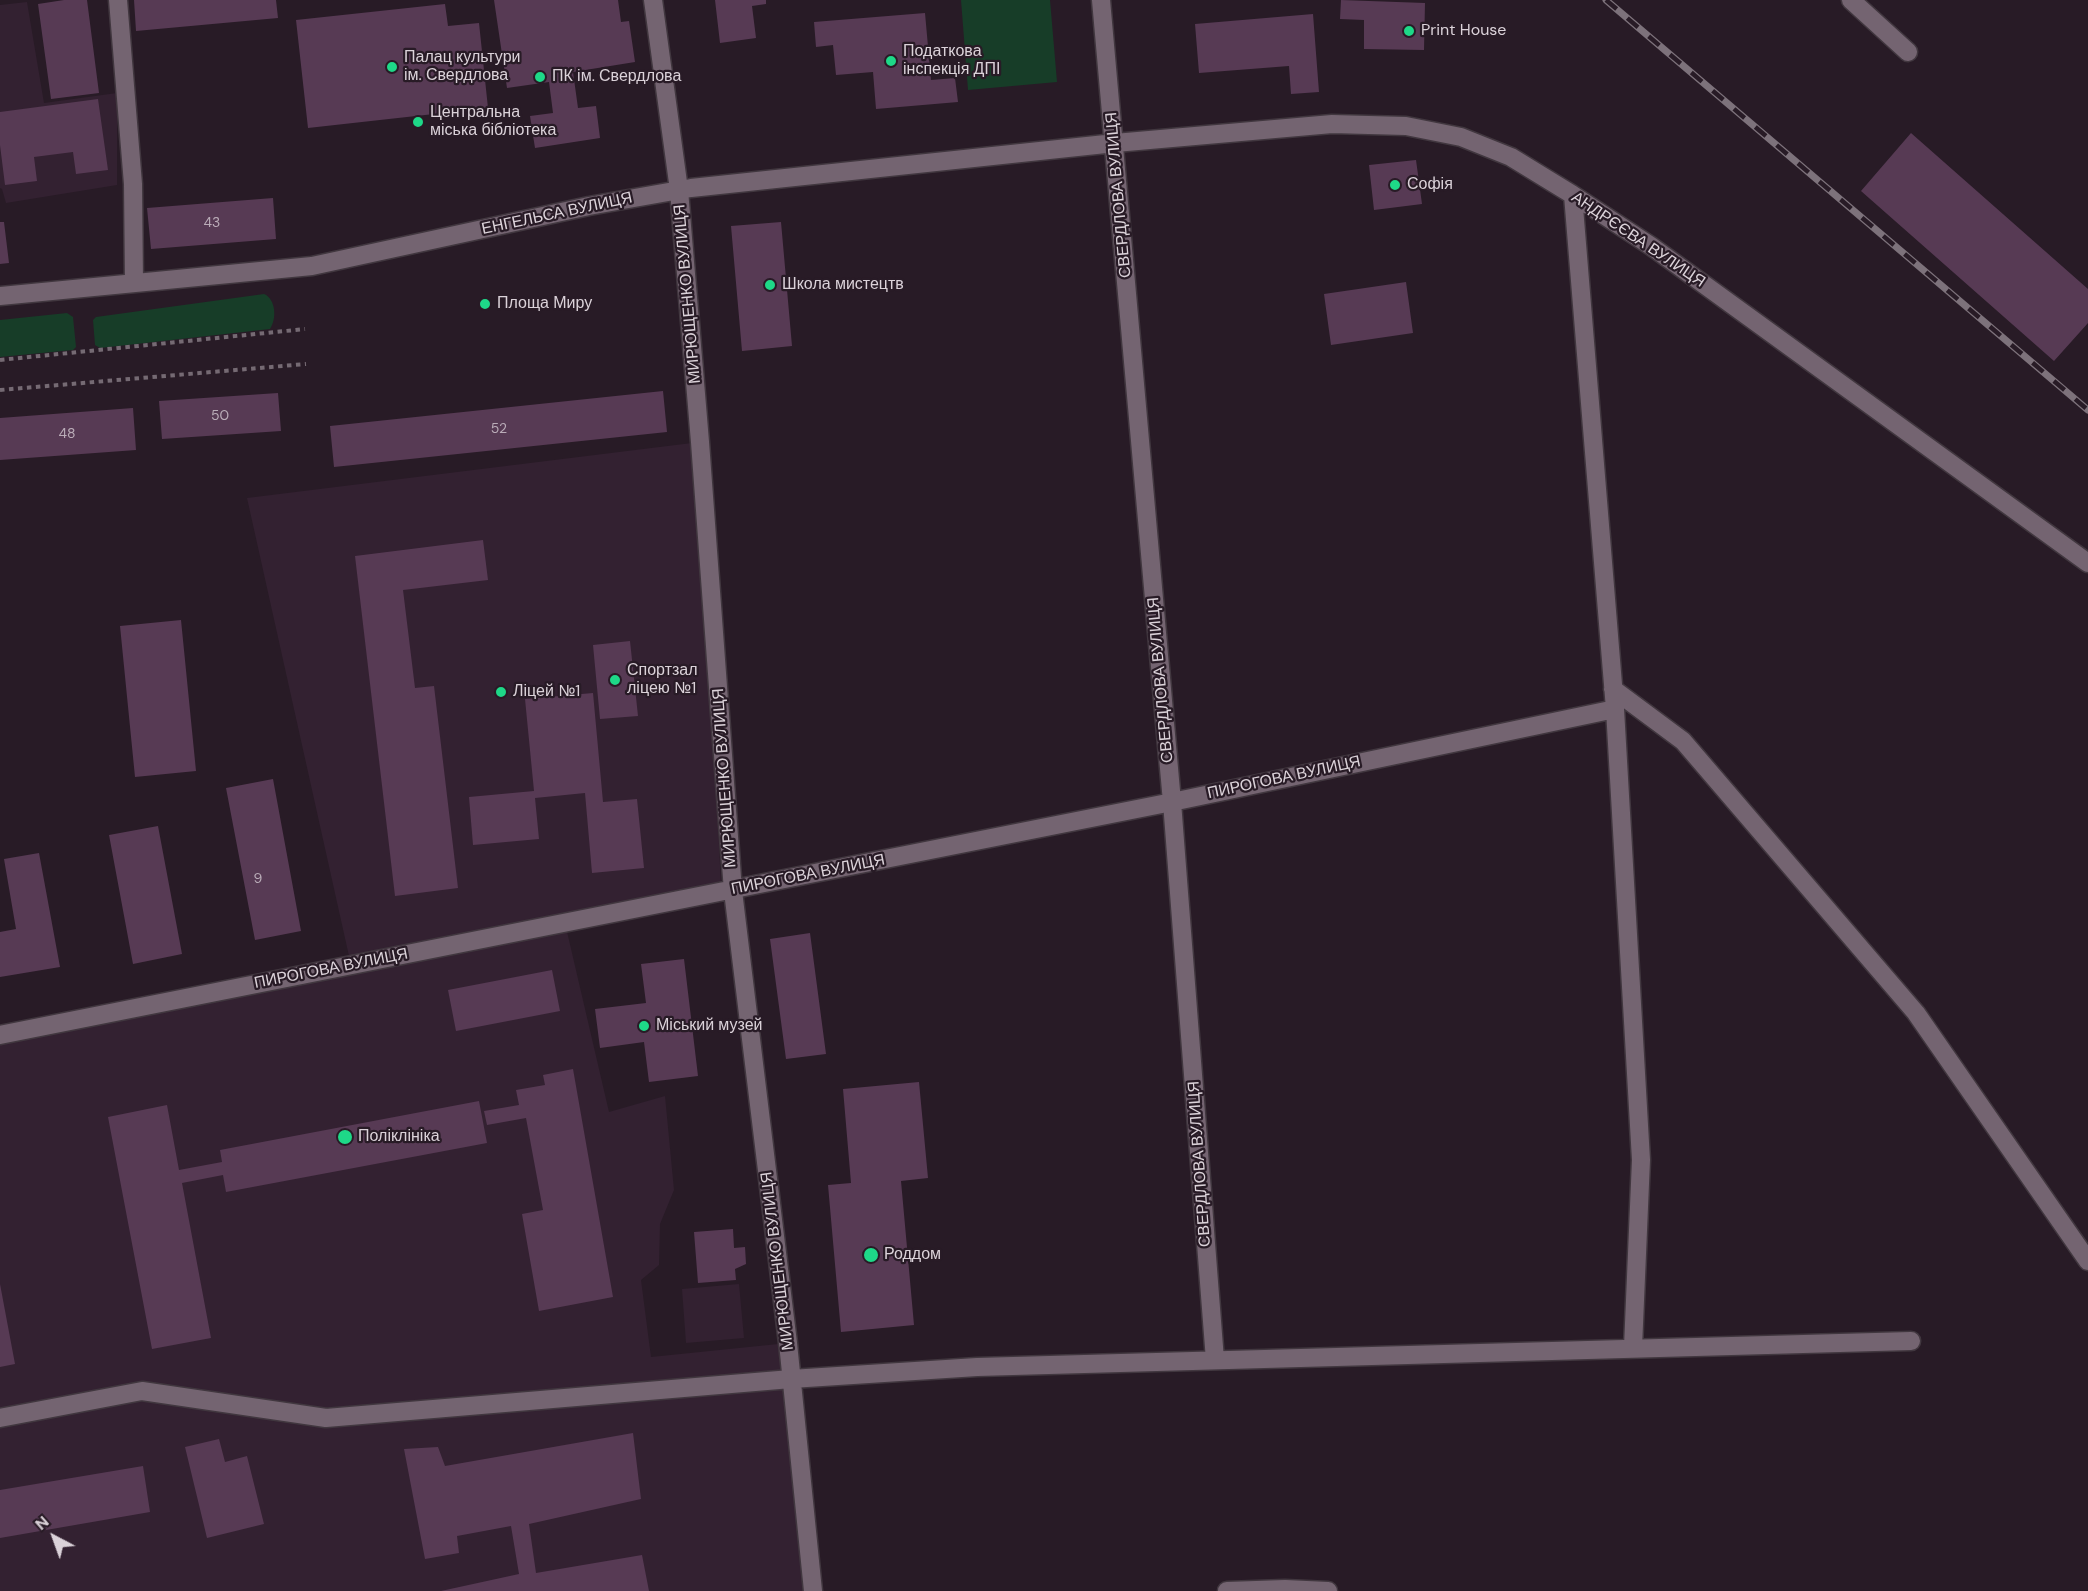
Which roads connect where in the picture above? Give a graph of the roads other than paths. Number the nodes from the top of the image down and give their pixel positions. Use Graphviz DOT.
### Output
graph roads {
  1 [pos="118,0"];
  2 [pos="653,0"];
  3 [pos="1101,0"];
  4 [pos="1851,0"];
  5 [pos="1908,52"];
  6 [pos="1115,143"];
  7 [pos="679,190"];
  8 [pos="1573,195"];
  9 [pos="134,283"];
  10 [pos="0,296"];
  11 [pos="2088,563"];
  12 [pos="1613,689"];
  13 [pos="1615,709"];
  14 [pos="1172,802"];
  15 [pos="733,891"];
  16 [pos="0,1035"];
  17 [pos="2088,1261"];
  18 [pos="1911,1341"];
  19 [pos="1633,1347"];
  20 [pos="1215,1360"];
  21 [pos="791,1379"];
  22 [pos="0,1418"];
  23 [pos="813,1591"];
  24 [pos="1227,1591"];
  25 [pos="1329,1591"];
  1 -- 9 [label="street"];
  2 -- 7 [label="street, МИРЮЩЕНКО ВУЛИЦЯ"];
  3 -- 6 [label="street, СВЕРДЛОВА ВУЛИЦЯ"];
  4 -- 5 [label="street"];
  6 -- 7 [label="street, ЕНГЕЛЬСА ВУЛИЦЯ"];
  6 -- 8 [label="street, АНДРЄЄВА ВУЛИЦЯ"];
  6 -- 14 [label="street, СВЕРДЛОВА ВУЛИЦЯ"];
  7 -- 9 [label="street, ЕНГЕЛЬСА ВУЛИЦЯ"];
  7 -- 15 [label="street, МИРЮЩЕНКО ВУЛИЦЯ"];
  8 -- 11 [label="street, АНДРЄЄВА ВУЛИЦЯ"];
  8 -- 12 [label="street"];
  9 -- 10 [label="street, ЕНГЕЛЬСА ВУЛИЦЯ"];
  12 -- 13 [label="street"];
  12 -- 17 [label="street"];
  13 -- 14 [label="street, ПИРОГОВА ВУЛИЦЯ"];
  13 -- 19 [label="street"];
  14 -- 15 [label="street, ПИРОГОВА ВУЛИЦЯ"];
  14 -- 20 [label="street, СВЕРДЛОВА ВУЛИЦЯ"];
  15 -- 16 [label="street, ПИРОГОВА ВУЛИЦЯ"];
  15 -- 21 [label="street, МИРЮЩЕНКО ВУЛИЦЯ"];
  18 -- 19 [label="street"];
  19 -- 20 [label="street"];
  20 -- 21 [label="street"];
  21 -- 22 [label="street"];
  21 -- 23 [label="street, МИРЮЩЕНКО ВУЛИЦЯ"];
  24 -- 25 [label="street"];
}
